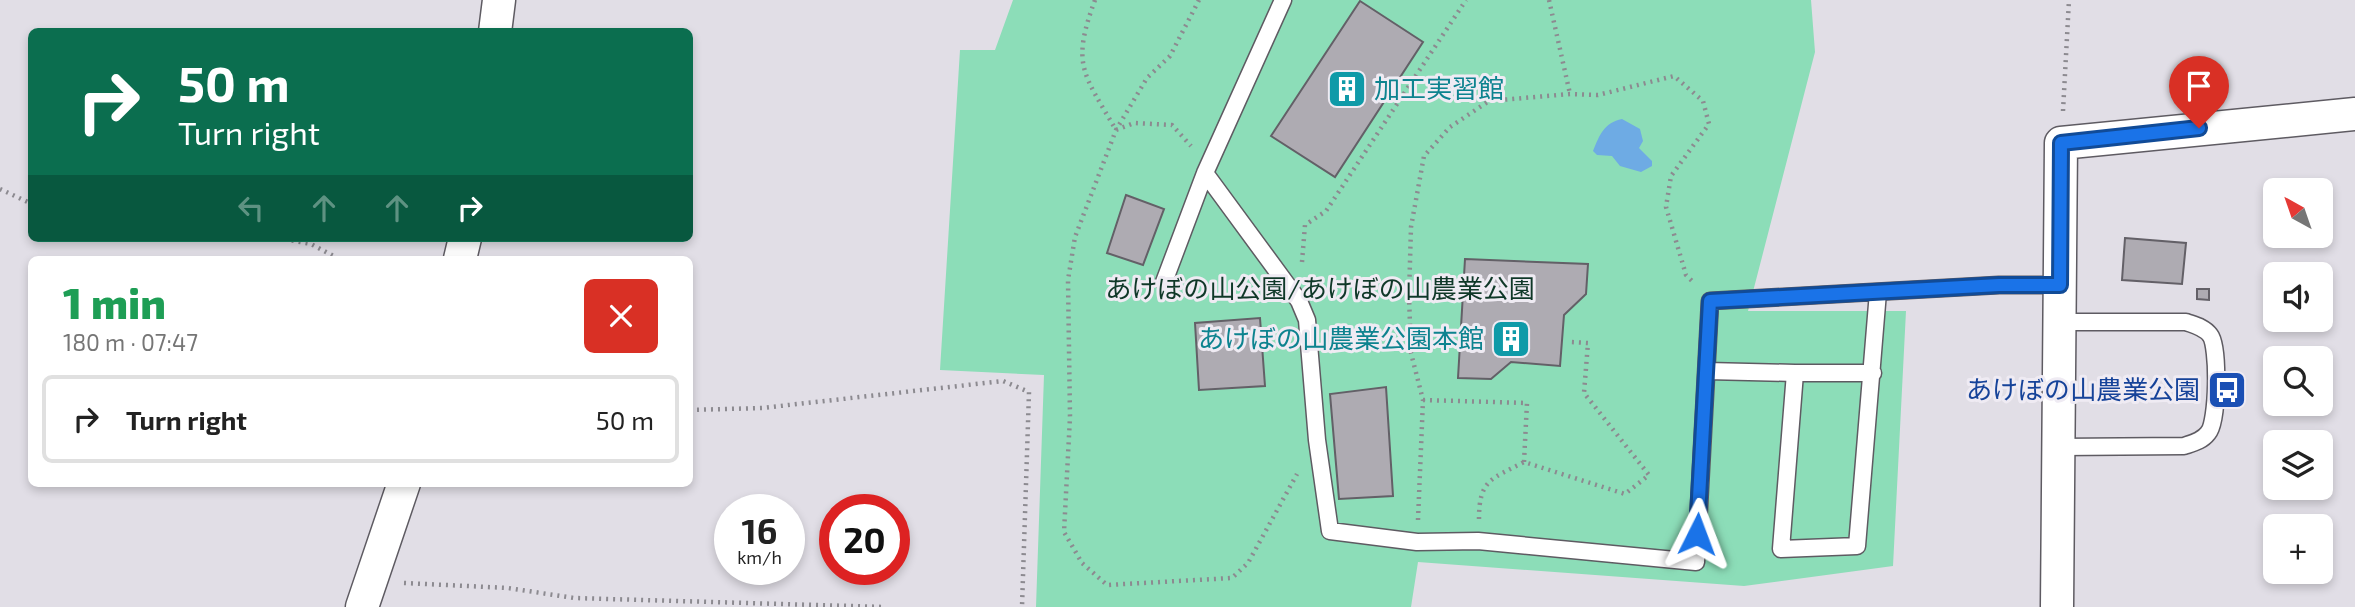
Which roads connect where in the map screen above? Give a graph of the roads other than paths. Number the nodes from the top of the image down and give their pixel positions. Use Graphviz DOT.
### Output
graph roads {
  1 [pos="499,0"];
  2 [pos="1283,0"];
  3 [pos="496,28"];
  4 [pos="2355,114"];
  5 [pos="1205,173"];
  6 [pos="1164,282"];
  7 [pos="2060,285"];
  8 [pos="1878,292"];
  9 [pos="2059,322"];
  10 [pos="1707,371"];
  11 [pos="1795,373"];
  12 [pos="1873,373"];
  13 [pos="2059,447"];
  14 [pos="403,487"];
  15 [pos="367,594"];
  16 [pos="2057,607"];
  1 -- 3 [label="street"];
  2 -- 5 [label="lane"];
  4 -- 7 [label="street"];
  5 -- 6 [label="lane"];
  5 -- 10 [label="lane"];
  7 -- 8 [label="lane"];
  7 -- 9 [label="street"];
  8 -- 10 [label="lane"];
  8 -- 12 [label="lane"];
  9 -- 13 [label="street"];
  9 -- 13 [label="lane"];
  10 -- 11 [label="lane"];
  11 -- 12 [label="lane"];
  11 -- 12 [label="lane"];
  13 -- 16 [label="street"];
  14 -- 15 [label="street"];
}
